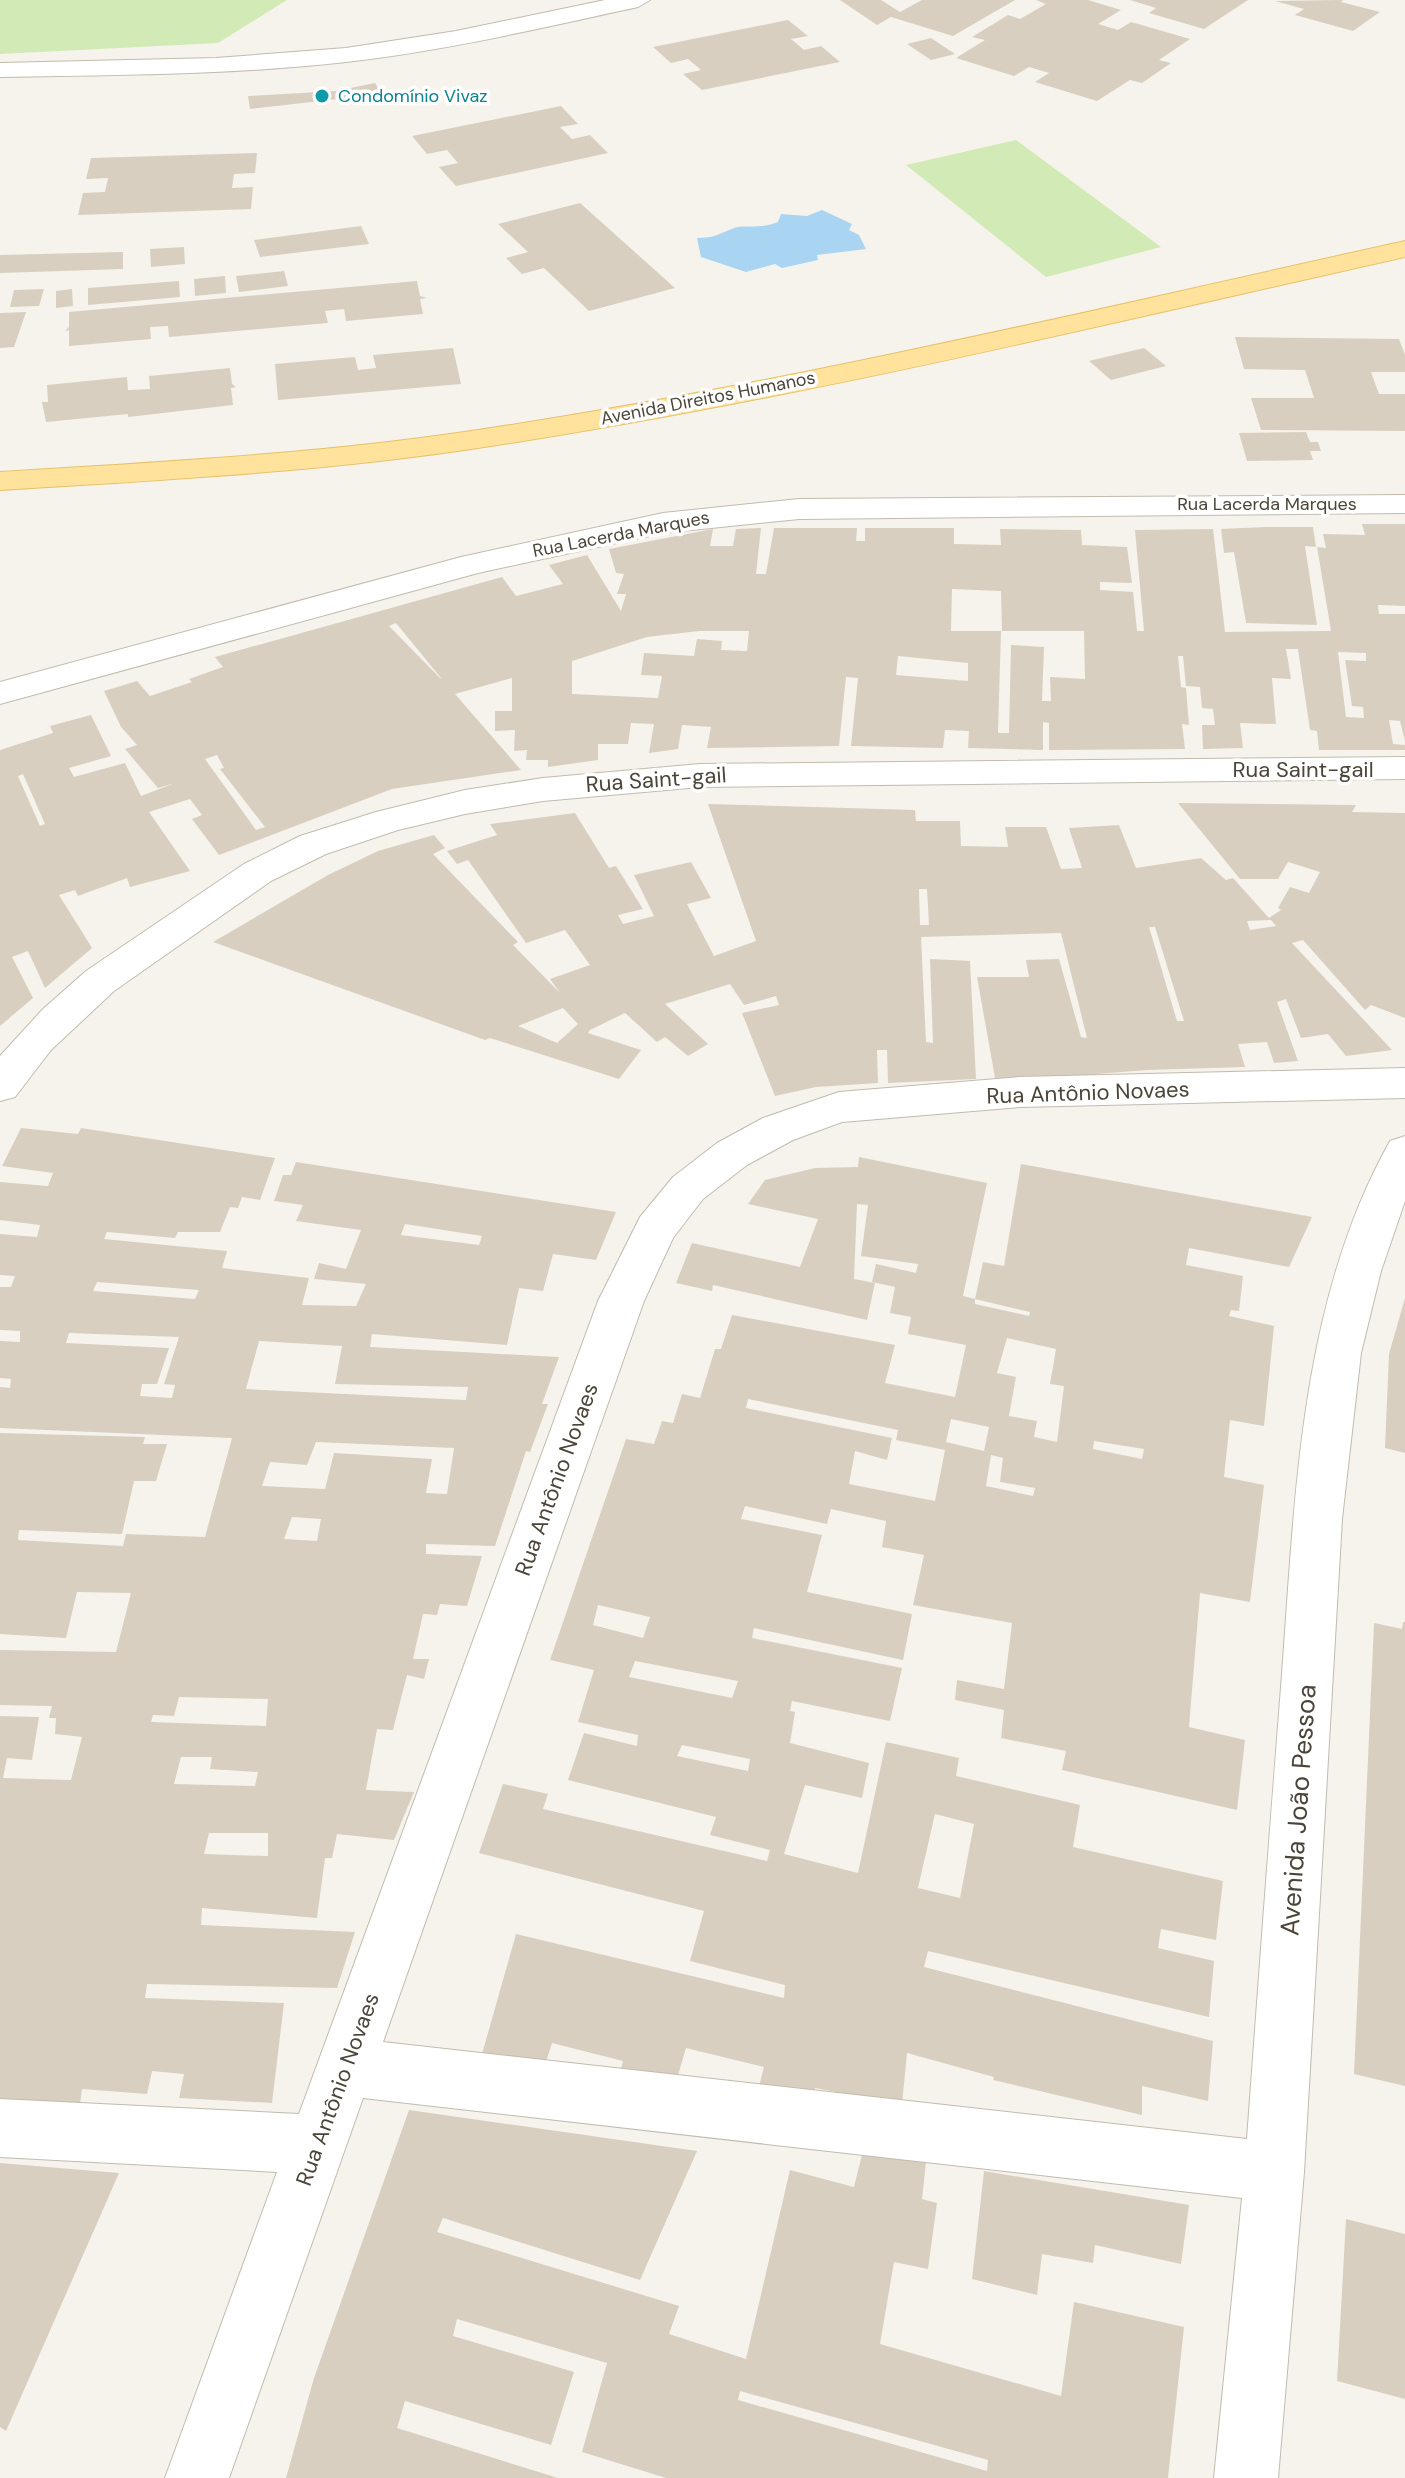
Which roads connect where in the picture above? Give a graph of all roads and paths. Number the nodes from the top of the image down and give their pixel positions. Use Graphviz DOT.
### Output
graph roads {
  1 [pos="638,0"];
  2 [pos="0,70"];
  3 [pos="1405,249"];
  4 [pos="0,481"];
  5 [pos="1405,504"];
  6 [pos="0,693"];
  7 [pos="1405,768"];
  8 [pos="1405,1083"];
  9 [pos="0,1086"];
  10 [pos="1405,1152"];
  11 [pos="345,2067"];
  12 [pos="0,2128"];
  13 [pos="317,2145"];
  14 [pos="1274,2172"];
  15 [pos="197,2478"];
  16 [pos="1246,2478"];
  1 -- 2 [label="street"];
  3 -- 4 [label="main road, Avenida Direitos Humanos"];
  5 -- 6 [label="street, Rua Lacerda Marques"];
  7 -- 9 [label="street, Rua Saint-gail"];
  8 -- 11 [label="street, Rua Antônio Novaes"];
  10 -- 14 [label="street, Avenida João Pessoa"];
  11 -- 13 [label="street, Rua Antônio Novaes"];
  11 -- 14 [label="street"];
  12 -- 13 [label="street"];
  13 -- 15 [label="street, Rua Antônio Novaes"];
  14 -- 16 [label="street, Avenida João Pessoa"];
}
